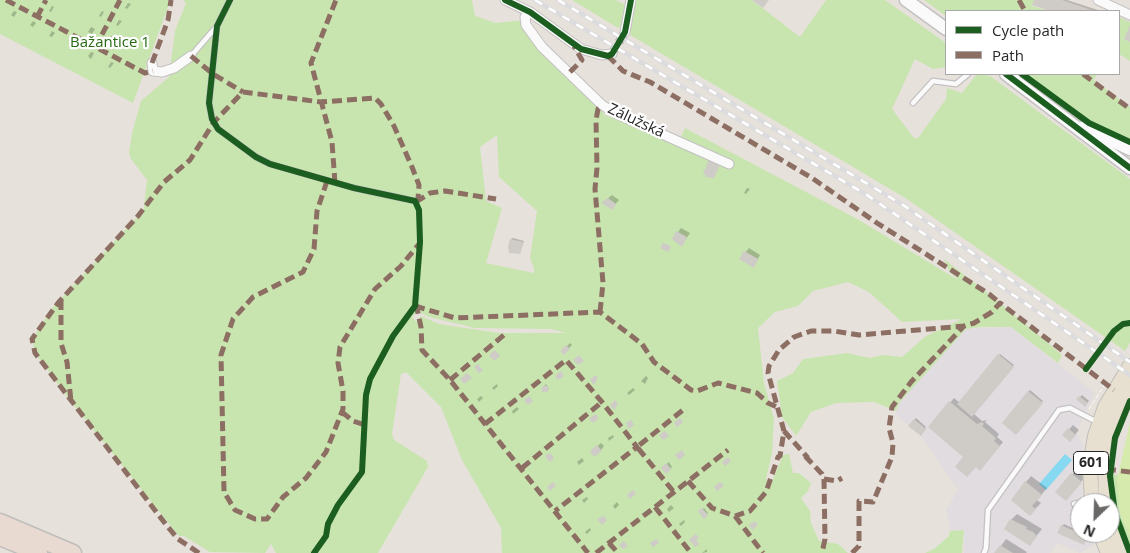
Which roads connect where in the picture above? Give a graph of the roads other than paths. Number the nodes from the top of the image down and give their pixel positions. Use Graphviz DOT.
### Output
graph roads {
  1 [pos="230,0"];
  2 [pos="505,0"];
  3 [pos="631,0"];
  4 [pos="906,0"];
  5 [pos="1098,0"];
  6 [pos="1114,4"];
  7 [pos="530,12"];
  8 [pos="1130,15"];
  9 [pos="217,26"];
  10 [pos="945,28"];
  11 [pos="625,32"];
  12 [pos="612,54"];
  13 [pos="191,56"];
  14 [pos="152,63"];
  15 [pos="967,75"];
  16 [pos="1007,75"];
  17 [pos="913,103"];
  18 [pos="1071,121"];
  19 [pos="1130,149"];
  20 [pos="729,164"];
  21 [pos="1130,168"];
  22 [pos="415,201"];
  23 [pos="1130,366"];
  24 [pos="1130,386"];
  25 [pos="1099,423"];
  26 [pos="1092,493"];
  27 [pos="1105,493"];
  28 [pos="0,522"];
  29 [pos="0,537"];
  30 [pos="38,553"];
  31 [pos="72,553"];
  32 [pos="984,553"];
  1 -- 9 [label="lane"];
  2 -- 7 [label="street"];
  3 -- 11 [label="street"];
  4 -- 10 [label="main road"];
  5 -- 6 [label="street"];
  6 -- 8 [label="street"];
  7 -- 12 [label="street"];
  7 -- 20 [label="street, Zálužská"];
  9 -- 13 [label="lane"];
  9 -- 22 [label="lane"];
  13 -- 14 [label="street"];
  15 -- 17 [label="lane"];
  16 -- 18 [label="main road"];
  18 -- 19 [label="main road"];
  18 -- 21 [label="main road"];
  23 -- 25 [label="main road, 601"];
  24 -- 27 [label="main road, 601"];
  25 -- 26 [label="main road, 601"];
  25 -- 32 [label="lane"];
  28 -- 31 [label="highway"];
  29 -- 30 [label="highway"];
}
